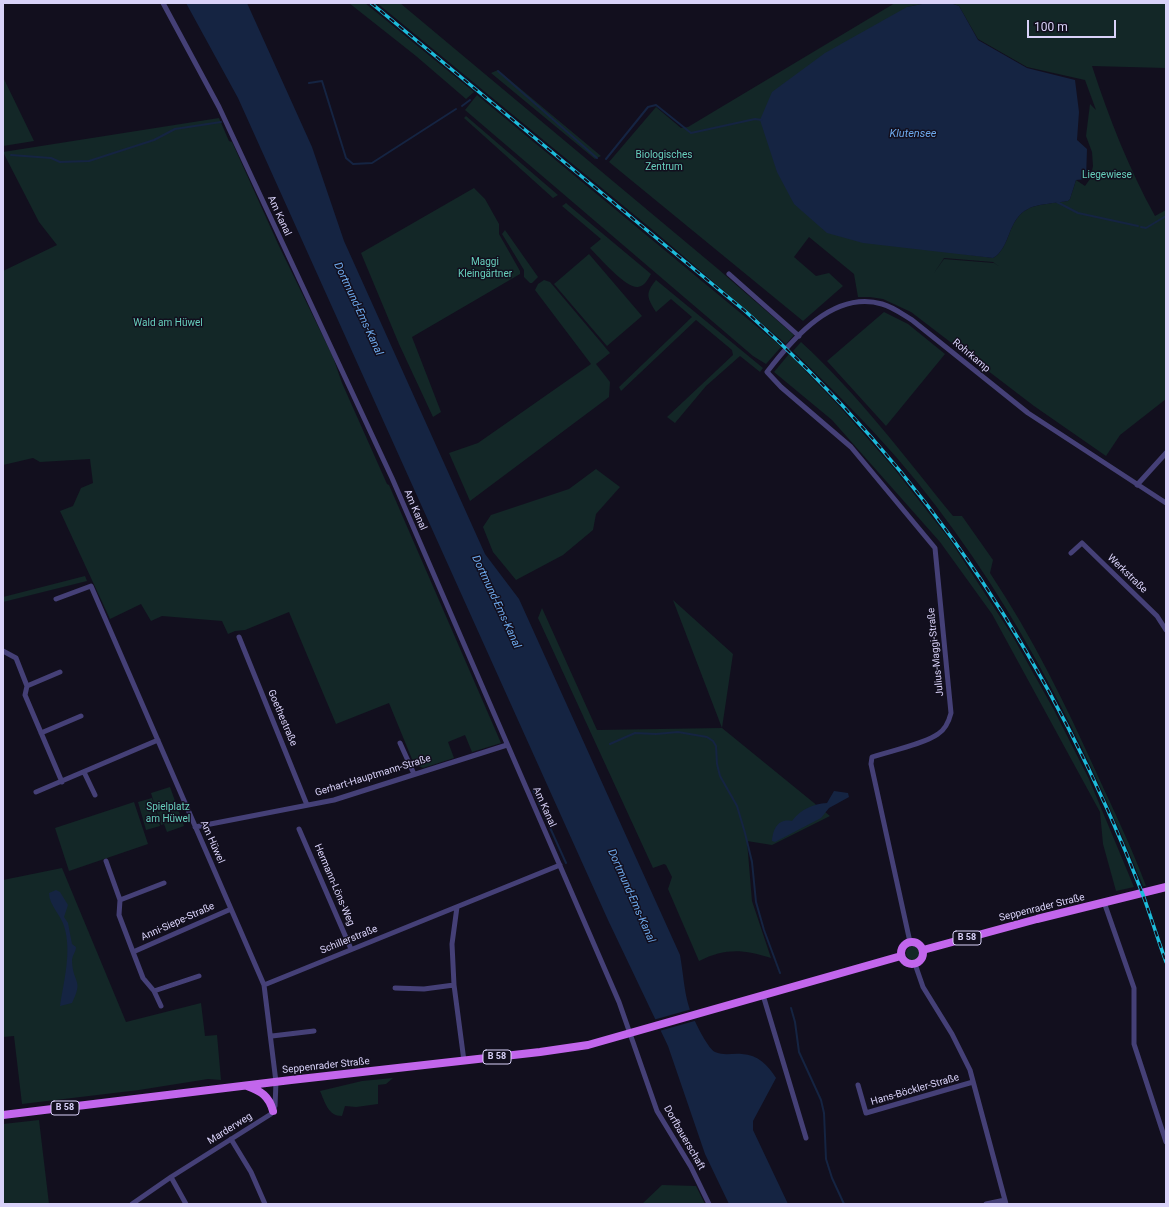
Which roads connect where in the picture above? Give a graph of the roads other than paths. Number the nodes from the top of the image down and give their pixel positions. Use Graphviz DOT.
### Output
graph roads {
  1 [pos="163,3"];
  2 [pos="729,274"];
  3 [pos="799,336"];
  4 [pos="767,372"];
  5 [pos="1166,453"];
  6 [pos="1137,485"];
  7 [pos="1166,503"];
  8 [pos="1071,553"];
  9 [pos="56,599"];
  10 [pos="1166,630"];
  11 [pos="239,638"];
  12 [pos="3,651"];
  13 [pos="60,672"];
  14 [pos="27,686"];
  15 [pos="81,716"];
  16 [pos="41,733"];
  17 [pos="158,740"];
  18 [pos="400,743"];
  19 [pos="507,745"];
  20 [pos="84,772"];
  21 [pos="414,774"];
  22 [pos="62,782"];
  23 [pos="36,792"];
  24 [pos="95,796"];
  25 [pos="307,805"];
  26 [pos="195,827"];
  27 [pos="300,829"];
  28 [pos="106,861"];
  29 [pos="560,865"];
  30 [pos="164,883"];
  31 [pos="1166,887"];
  32 [pos="120,900"];
  33 [pos="1104,902"];
  34 [pos="457,907"];
  35 [pos="231,909"];
  36 [pos="910,942"];
  37 [pos="351,949"];
  38 [pos="923,950"];
  39 [pos="133,952"];
  40 [pos="901,956"];
  41 [pos="915,964"];
  42 [pos="199,976"];
  43 [pos="264,985"];
  44 [pos="454,985"];
  45 [pos="395,988"];
  46 [pos="154,991"];
  47 [pos="763,995"];
  48 [pos="161,1006"];
  49 [pos="314,1031"];
  50 [pos="630,1033"];
  51 [pos="272,1036"];
  52 [pos="464,1061"];
  53 [pos="276,1082"];
  54 [pos="973,1082"];
  55 [pos="858,1085"];
  56 [pos="244,1086"];
  57 [pos="273,1111"];
  58 [pos="3,1115"];
  59 [pos="806,1138"];
  60 [pos="231,1139"];
  61 [pos="1166,1142"];
  62 [pos="171,1177"];
  63 [pos="1005,1202"];
  64 [pos="132,1204"];
  65 [pos="186,1204"];
  66 [pos="265,1204"];
  67 [pos="709,1204"];
  68 [pos="986,1204"];
  1 -- 19 [label="street, Am Kanal"];
  2 -- 3 [label="street"];
  3 -- 4 [label="street, Rohrkamp"];
  3 -- 6 [label="street, Rohrkamp"];
  4 -- 36 [label="street, Julius-Maggi-Straße"];
  5 -- 6 [label="street"];
  6 -- 7 [label="street, Rohrkamp"];
  8 -- 10 [label="street, Werkstraße"];
  9 -- 17 [label="street, Am Hüwel"];
  11 -- 25 [label="street, Goethestraße"];
  12 -- 14 [label="street"];
  13 -- 14 [label="street"];
  14 -- 16 [label="street"];
  15 -- 16 [label="street"];
  16 -- 22 [label="street"];
  17 -- 20 [label="street"];
  17 -- 26 [label="street, Am Hüwel"];
  18 -- 21 [label="street"];
  19 -- 21 [label="street, Gerhart-Hauptmann-Straße"];
  19 -- 29 [label="street, Am Kanal"];
  20 -- 22 [label="street"];
  20 -- 24 [label="street"];
  21 -- 25 [label="street, Gerhart-Hauptmann-Straße"];
  22 -- 23 [label="street"];
  25 -- 26 [label="street, Gerhart-Hauptmann-Straße"];
  26 -- 35 [label="street, Am Hüwel"];
  27 -- 37 [label="street, Hermann-Löns-Weg"];
  28 -- 32 [label="street, Anni-Siepe-Straße"];
  29 -- 34 [label="street"];
  29 -- 50 [label="street, Am Kanal"];
  30 -- 32 [label="street"];
  31 -- 33 [label="main road, Seppenrader Straße / B 58"];
  32 -- 39 [label="street, Anni-Siepe-Straße"];
  33 -- 38 [label="main road, Seppenrader Straße / B 58"];
  33 -- 61 [label="street"];
  34 -- 37 [label="street, Schillerstraße"];
  34 -- 44 [label="street"];
  35 -- 39 [label="street, Anni-Siepe-Straße"];
  35 -- 43 [label="street, Am Hüwel"];
  36 -- 38 [label="main road"];
  36 -- 40 [label="main road"];
  37 -- 43 [label="street, Schillerstraße"];
  38 -- 41 [label="main road"];
  39 -- 46 [label="street, Anni-Siepe-Straße"];
  40 -- 41 [label="main road"];
  40 -- 47 [label="main road, B 58"];
  41 -- 54 [label="street, Hans-Böckler-Straße"];
  42 -- 46 [label="street"];
  43 -- 51 [label="street, Am Hüwel"];
  44 -- 45 [label="street"];
  44 -- 52 [label="street"];
  46 -- 48 [label="street, Anni-Siepe-Straße"];
  47 -- 50 [label="main road, Seppenrader Straße / B 58"];
  47 -- 59 [label="street"];
  49 -- 51 [label="street"];
  50 -- 52 [label="main road, Seppenrader Straße / B 58"];
  50 -- 67 [label="street, Dorfbauerschaft"];
  51 -- 53 [label="street, Am Hüwel"];
  52 -- 53 [label="main road, Seppenrader Straße / B 58"];
  53 -- 56 [label="main road, Seppenrader Straße / B 58"];
  53 -- 57 [label="street"];
  54 -- 55 [label="street, Hans-Böckler-Straße"];
  54 -- 63 [label="street, Hans-Böckler-Straße"];
  56 -- 57 [label="main road"];
  56 -- 58 [label="main road, Seppenrader Straße / B 58"];
  57 -- 60 [label="street, Marderweg"];
  60 -- 62 [label="street, Marderweg"];
  60 -- 66 [label="street"];
  62 -- 64 [label="street, Marderweg"];
  62 -- 65 [label="street"];
  63 -- 68 [label="street, Hans-Böckler-Straße"];
}
